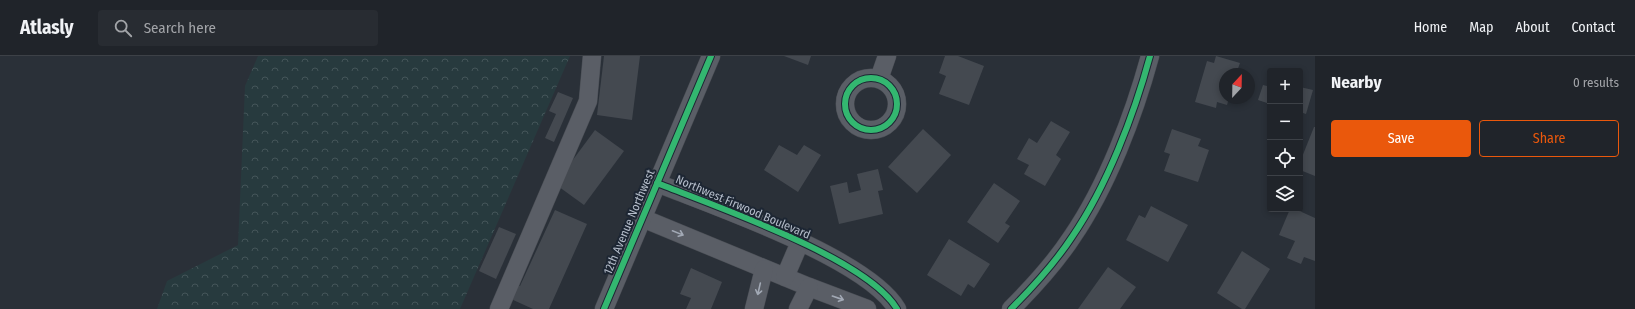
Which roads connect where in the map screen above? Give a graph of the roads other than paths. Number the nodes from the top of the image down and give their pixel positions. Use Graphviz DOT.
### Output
graph roads {
  1 [pos="592,56"];
  2 [pos="711,56"];
  3 [pos="887,56"];
  4 [pos="1150,56"];
  5 [pos="879,79"];
  6 [pos="657,183"];
  7 [pos="642,218"];
  8 [pos="800,242"];
  9 [pos="764,269"];
  10 [pos="785,278"];
  11 [pos="809,287"];
  12 [pos="499,309"];
  13 [pos="604,309"];
  14 [pos="754,309"];
  15 [pos="798,309"];
  16 [pos="867,309"];
  17 [pos="897,309"];
  18 [pos="1011,309"];
  1 -- 12 [label="street"];
  2 -- 6 [label="street, 12th Avenue Northwest"];
  3 -- 5 [label="street"];
  4 -- 18 [label="street"];
  6 -- 7 [label="street, 12th Avenue Northwest"];
  6 -- 8 [label="street, Northwest Firwood Boulevard"];
  7 -- 9 [label="street, one-way"];
  7 -- 13 [label="street, 12th Avenue Northwest"];
  8 -- 10 [label="street"];
  8 -- 17 [label="street, Northwest Firwood Boulevard"];
  9 -- 10 [label="street"];
  9 -- 14 [label="street, one-way"];
  10 -- 11 [label="street"];
  11 -- 15 [label="street"];
  11 -- 16 [label="street, one-way"];
}
